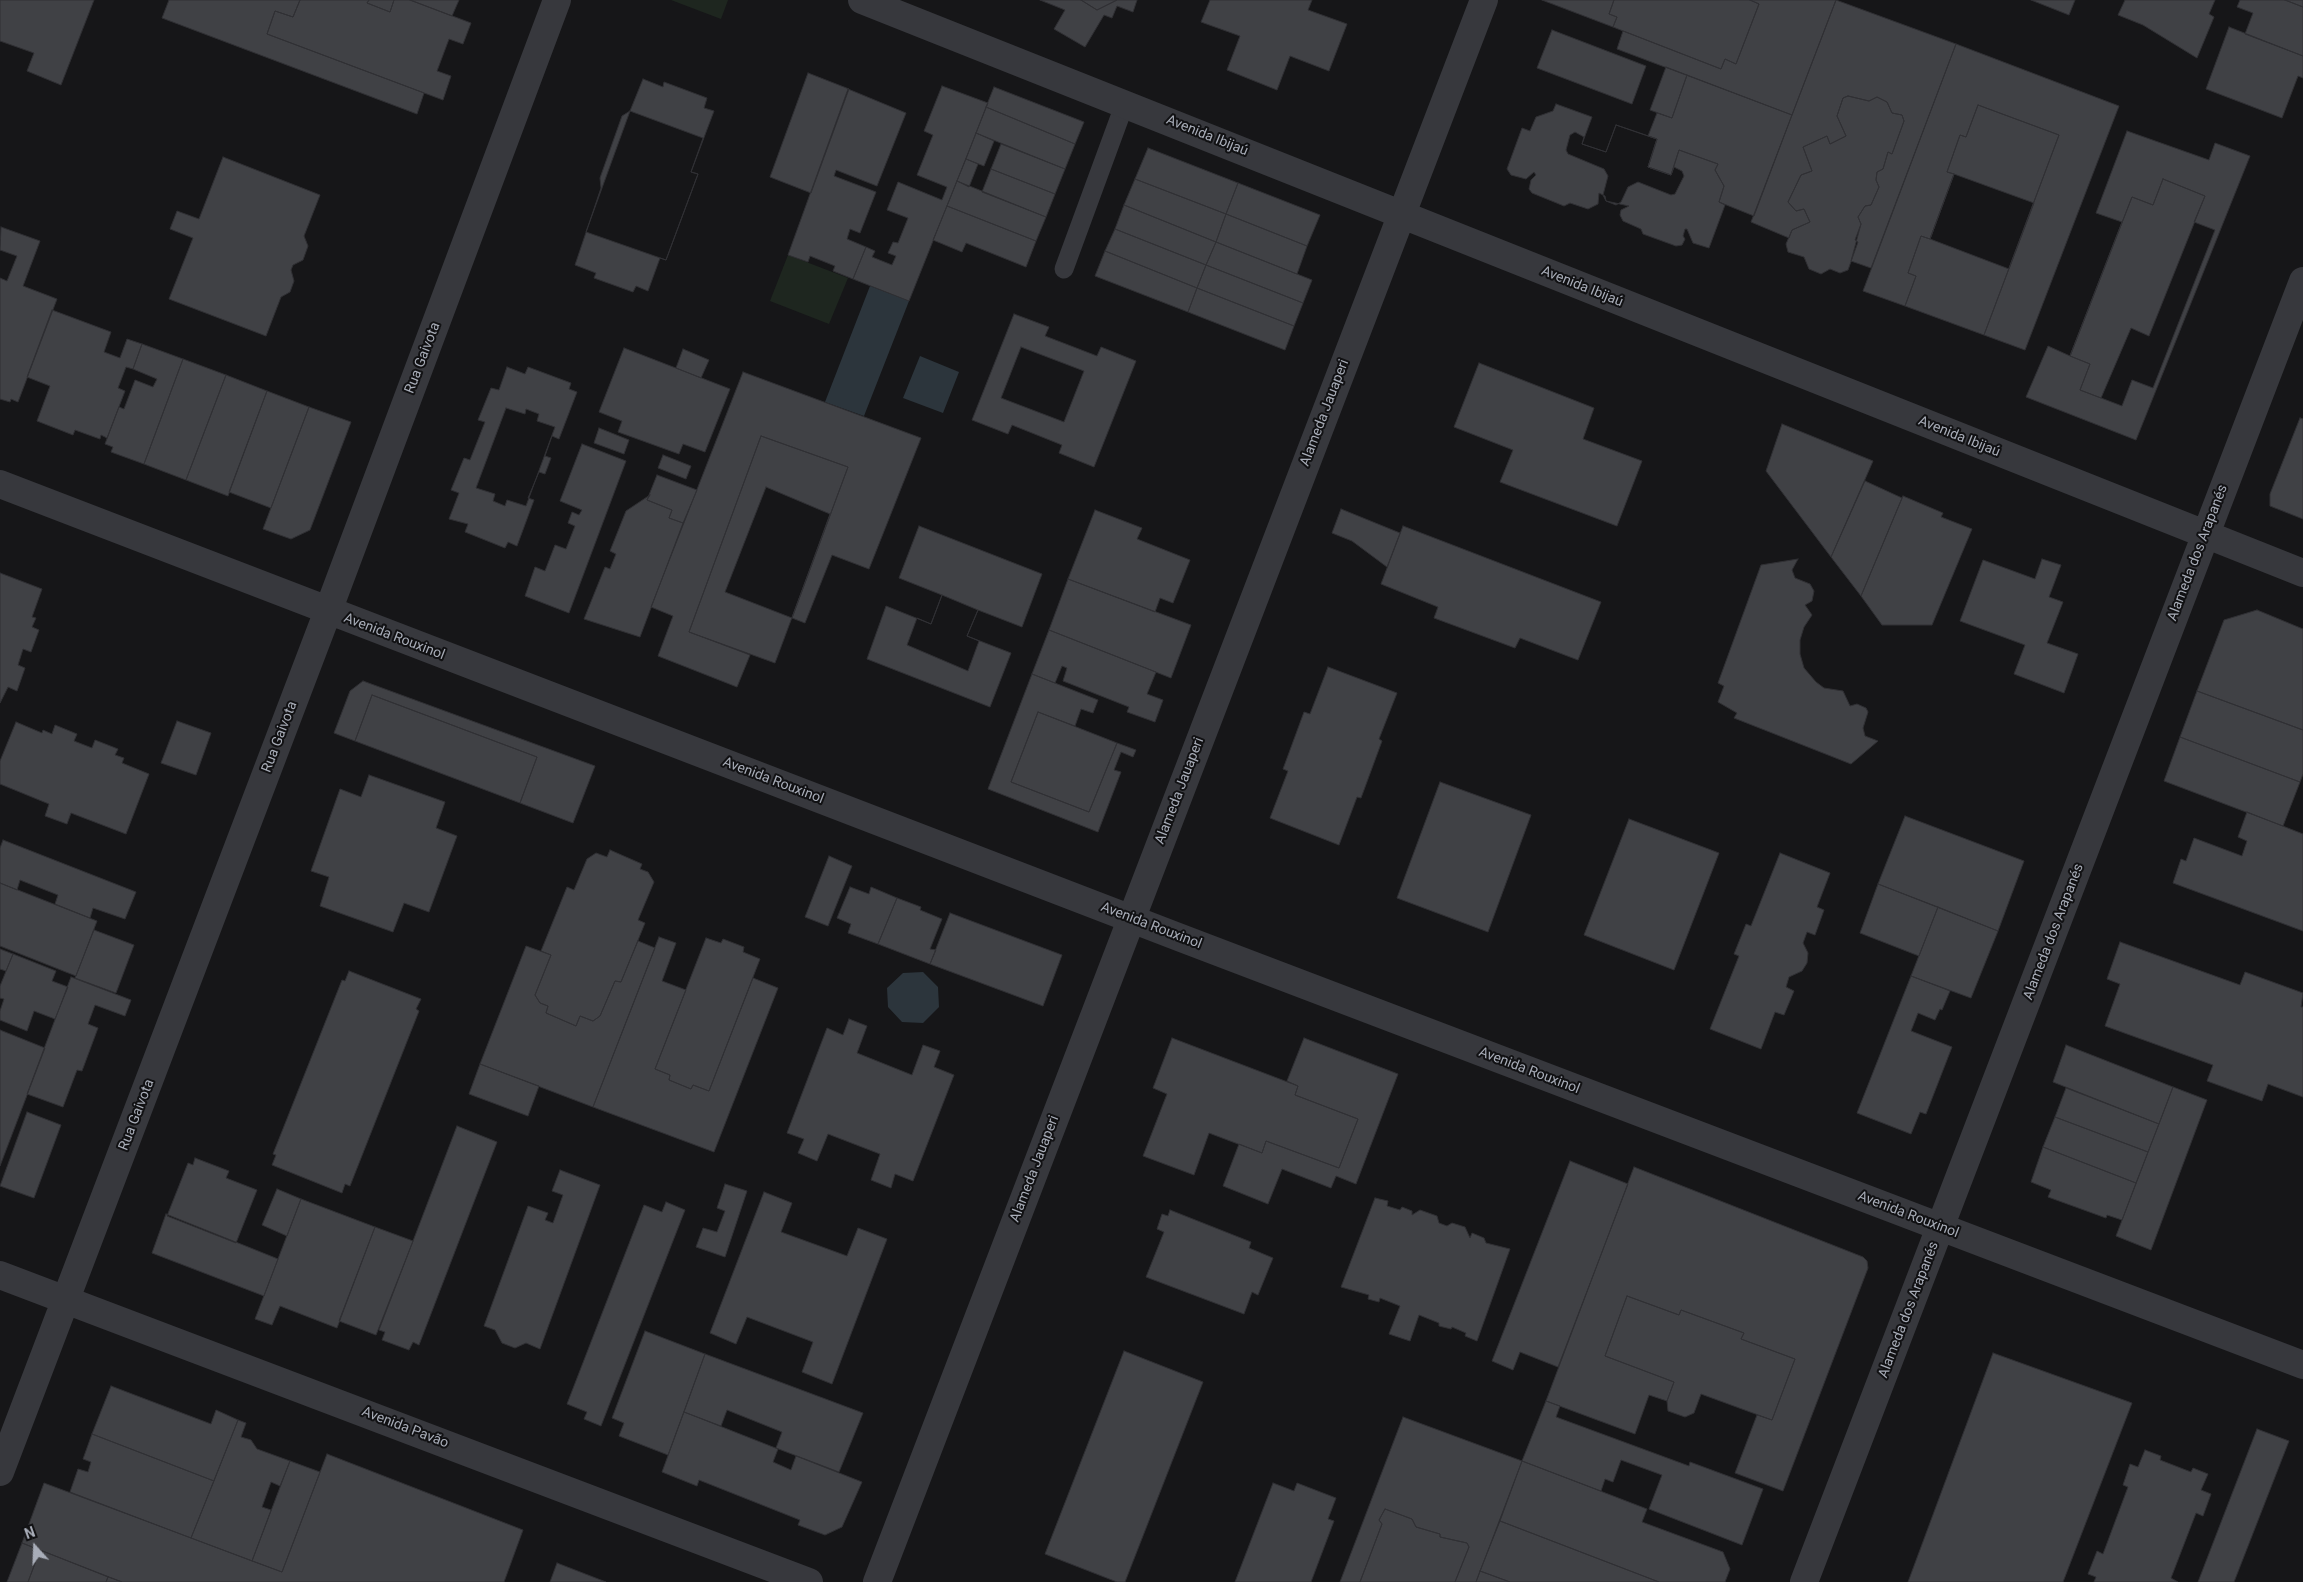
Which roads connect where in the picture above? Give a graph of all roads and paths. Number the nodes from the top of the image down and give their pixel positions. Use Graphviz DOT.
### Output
graph roads {
  1 [pos="557,0"];
  2 [pos="862,0"];
  3 [pos="1484,0"];
  4 [pos="1125,103"];
  5 [pos="1401,215"];
  6 [pos="1064,269"];
  7 [pos="2303,281"];
  8 [pos="0,484"];
  9 [pos="2205,536"];
  10 [pos="2303,573"];
  11 [pos="328,611"];
  12 [pos="1131,918"];
  13 [pos="1941,1228"];
  14 [pos="0,1275"];
  15 [pos="66,1300"];
  16 [pos="2303,1363"];
  17 [pos="0,1472"];
  18 [pos="809,1582"];
  19 [pos="877,1582"];
  20 [pos="1804,1582"];
  1 -- 11 [label="street, Rua Gaivota"];
  2 -- 4 [label="street, Avenida Ibijaú"];
  3 -- 5 [label="street, Alameda Jauaperi"];
  4 -- 5 [label="street, Avenida Ibijaú"];
  4 -- 6 [label="lane"];
  5 -- 9 [label="street, Avenida Ibijaú"];
  5 -- 12 [label="street, Alameda Jauaperi"];
  7 -- 9 [label="street, Alameda dos Arapanés"];
  8 -- 11 [label="street, Avenida Rouxinol"];
  9 -- 10 [label="street, Avenida Ibijaú"];
  9 -- 13 [label="street, Alameda dos Arapanés"];
  11 -- 12 [label="street, Avenida Rouxinol"];
  11 -- 15 [label="street, Rua Gaivota"];
  12 -- 13 [label="street, Avenida Rouxinol"];
  12 -- 19 [label="street, Alameda Jauaperi"];
  13 -- 16 [label="street, Avenida Rouxinol"];
  13 -- 20 [label="street, Alameda dos Arapanés"];
  14 -- 15 [label="street, Avenida Pavão"];
  15 -- 17 [label="street, Rua Gaivota"];
  15 -- 18 [label="street, Avenida Pavão"];
}
